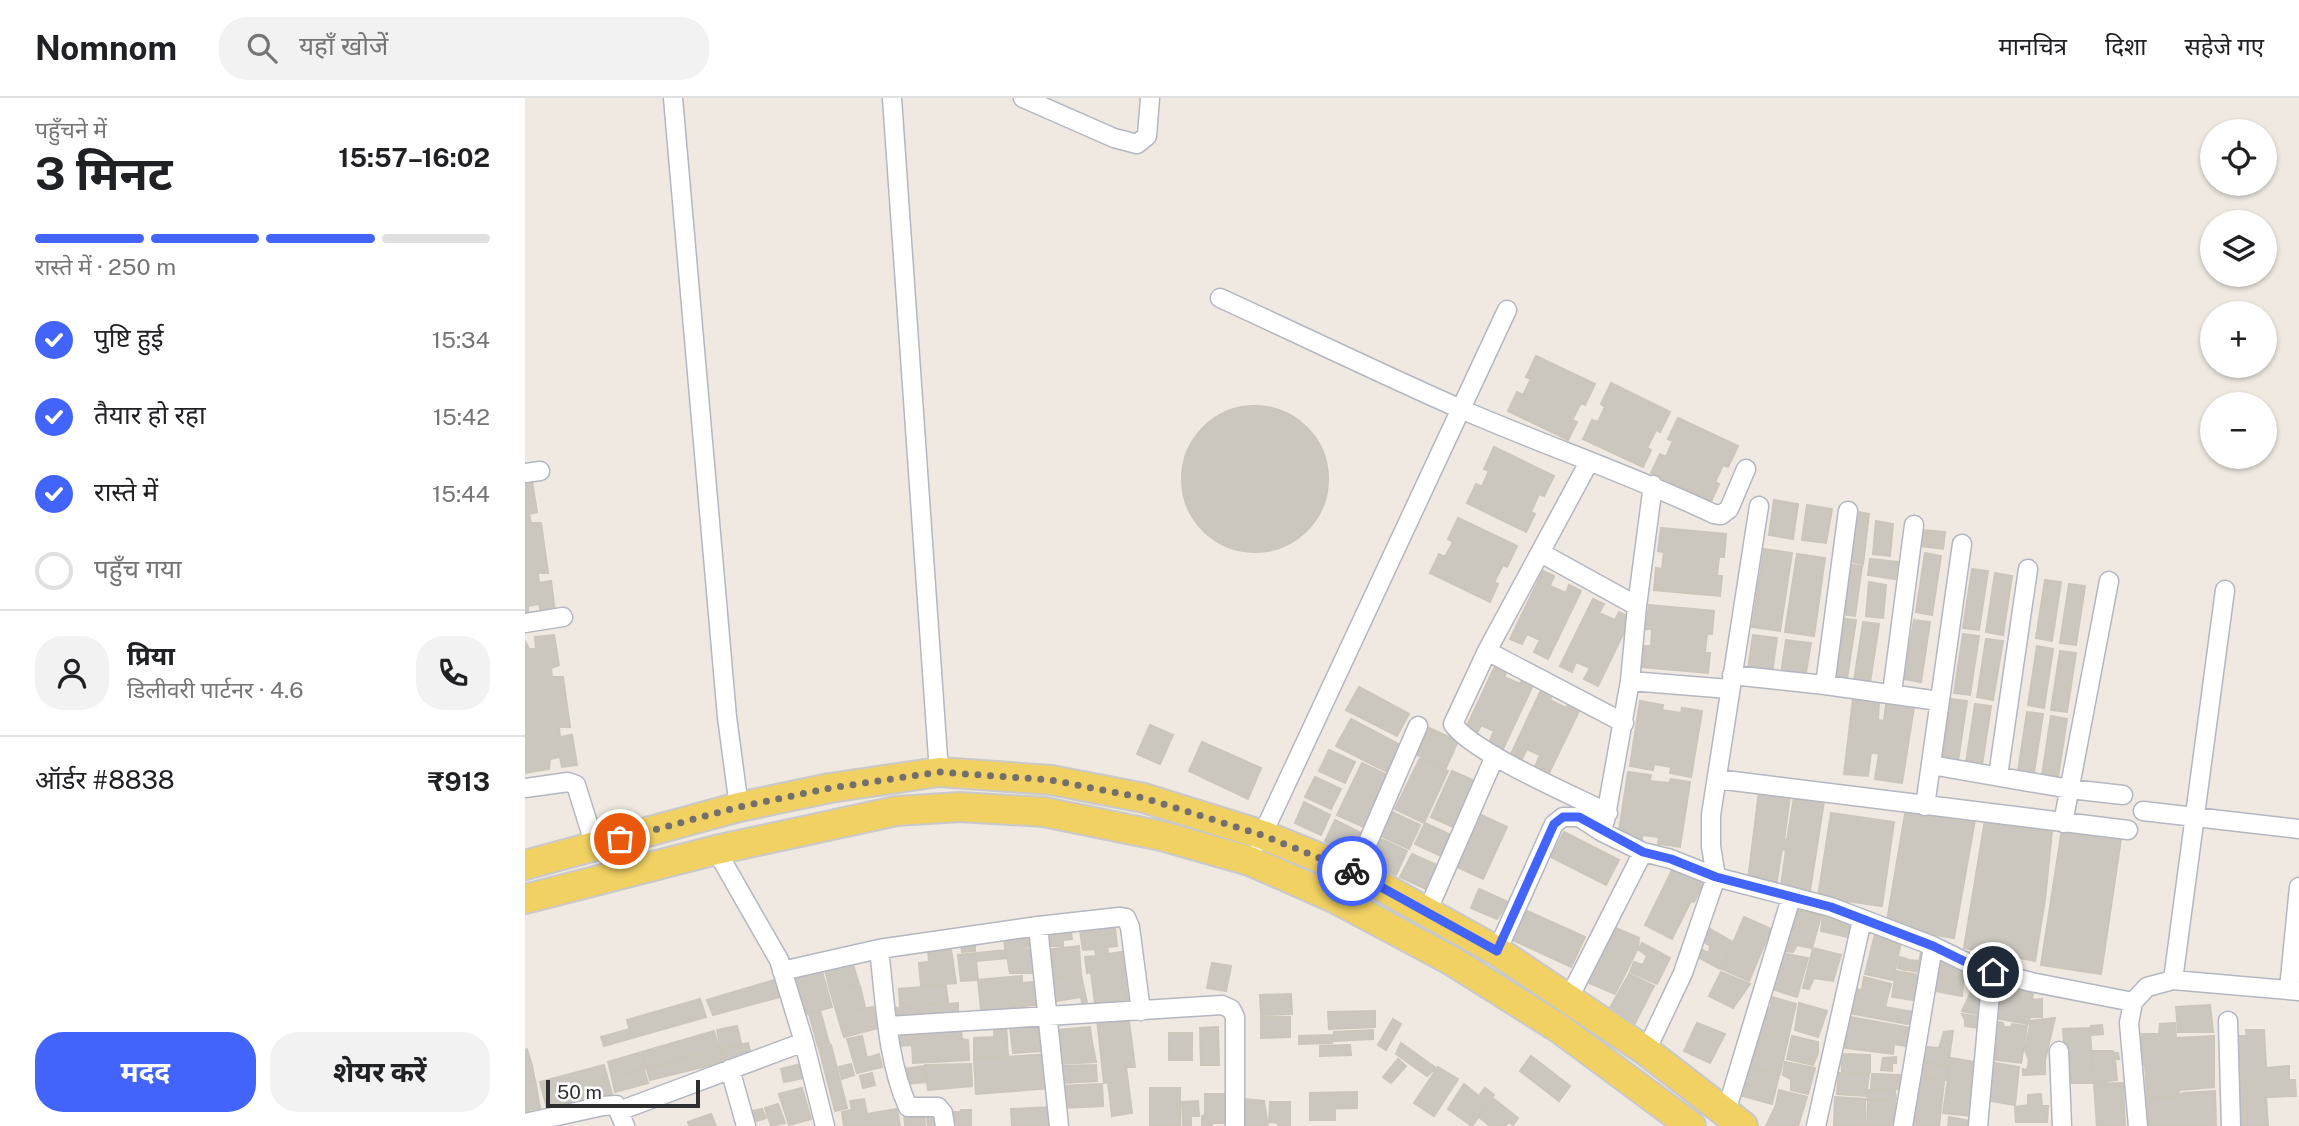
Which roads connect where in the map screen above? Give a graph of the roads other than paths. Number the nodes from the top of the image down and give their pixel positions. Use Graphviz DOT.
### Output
graph roads {
  1 [pos="673,98"];
  2 [pos="892,98"];
  3 [pos="1023,98"];
  4 [pos="1150,98"];
  5 [pos="1220,298"];
  6 [pos="1507,310"];
  7 [pos="1462,409"];
  8 [pos="1589,462"];
  9 [pos="1746,469"];
  10 [pos="1653,485"];
  11 [pos="1759,506"];
  12 [pos="1848,511"];
  13 [pos="1914,525"];
  14 [pos="1962,544"];
  15 [pos="1541,554"];
  16 [pos="2028,569"];
  17 [pos="2109,581"];
  18 [pos="2225,590"];
  19 [pos="1637,606"];
  20 [pos="563,617"];
  21 [pos="525,623"];
  22 [pos="1487,651"];
  23 [pos="1630,681"];
  24 [pos="1730,682"];
  25 [pos="1825,685"];
  26 [pos="1892,693"];
  27 [pos="1939,701"];
  28 [pos="1624,723"];
  29 [pos="1418,726"];
  30 [pos="1495,756"];
  31 [pos="1931,765"];
  32 [pos="939,772"];
  33 [pos="1998,776"];
  34 [pos="1717,779"];
  35 [pos="525,788"];
  36 [pos="2070,789"];
  37 [pos="2123,795"];
  38 [pos="1926,806"];
  39 [pos="739,807"];
  40 [pos="2143,811"];
  41 [pos="1608,813"];
  42 [pos="2194,815"];
  43 [pos="2063,823"];
  44 [pos="2299,829"];
  45 [pos="2128,830"];
  46 [pos="1602,832"];
  47 [pos="1262,835"];
  48 [pos="594,846"];
  49 [pos="716,850"];
  50 [pos="1643,852"];
  51 [pos="1249,861"];
  52 [pos="525,865"];
  53 [pos="1355,872"];
  54 [pos="1716,877"];
  55 [pos="2299,887"];
  56 [pos="1791,898"];
  57 [pos="525,899"];
  58 [pos="1427,912"];
  59 [pos="1862,920"];
  60 [pos="1038,926"];
  61 [pos="1933,946"];
  62 [pos="879,949"];
  63 [pos="1497,951"];
  64 [pos="782,971"];
  65 [pos="1993,972"];
  66 [pos="2172,980"];
  67 [pos="2294,990"];
  68 [pos="1569,998"];
  69 [pos="2133,1002"];
  70 [pos="1141,1011"];
  71 [pos="1047,1016"];
  72 [pos="2228,1021"];
  73 [pos="889,1026"];
  74 [pos="804,1042"];
  75 [pos="1646,1051"];
  76 [pos="2059,1051"];
  77 [pos="730,1069"];
  78 [pos="622,1118"];
  79 [pos="1734,1119"];
  80 [pos="525,1123"];
  81 [pos="746,1126"];
  82 [pos="825,1126"];
  83 [pos="945,1126"];
  84 [pos="1059,1126"];
  85 [pos="1235,1126"];
  86 [pos="1691,1126"];
  87 [pos="1816,1126"];
  88 [pos="1903,1126"];
  89 [pos="1978,1126"];
  90 [pos="2062,1126"];
  91 [pos="2138,1126"];
  92 [pos="2231,1126"];
  1 -- 39 [label="street"];
  2 -- 32 [label="street"];
  3 -- 4 [label="street"];
  5 -- 7 [label="street"];
  6 -- 7 [label="street"];
  7 -- 8 [label="street"];
  7 -- 47 [label="street"];
  8 -- 10 [label="street"];
  8 -- 15 [label="street"];
  9 -- 10 [label="street"];
  10 -- 19 [label="street"];
  11 -- 24 [label="street"];
  12 -- 25 [label="street"];
  13 -- 26 [label="street"];
  14 -- 27 [label="street"];
  15 -- 19 [label="street"];
  15 -- 22 [label="street"];
  16 -- 33 [label="street"];
  17 -- 36 [label="street"];
  18 -- 42 [label="street"];
  19 -- 23 [label="street"];
  20 -- 21 [label="street"];
  22 -- 28 [label="street"];
  22 -- 30 [label="street"];
  23 -- 24 [label="street"];
  23 -- 28 [label="street"];
  24 -- 25 [label="street"];
  24 -- 34 [label="street"];
  25 -- 26 [label="street"];
  26 -- 27 [label="street"];
  27 -- 31 [label="street"];
  28 -- 41 [label="street"];
  29 -- 53 [label="street"];
  30 -- 41 [label="street"];
  30 -- 58 [label="street"];
  31 -- 33 [label="street"];
  31 -- 38 [label="street"];
  32 -- 39 [label="main road"];
  32 -- 47 [label="main road"];
  33 -- 36 [label="street"];
  34 -- 38 [label="street"];
  34 -- 54 [label="street"];
  35 -- 48 [label="street"];
  36 -- 37 [label="street"];
  36 -- 43 [label="street"];
  38 -- 43 [label="street"];
  39 -- 48 [label="main road"];
  40 -- 42 [label="street"];
  41 -- 46 [label="street"];
  42 -- 44 [label="street"];
  42 -- 66 [label="street"];
  43 -- 45 [label="street"];
  46 -- 50 [label="street"];
  46 -- 63 [label="street"];
  47 -- 51 [label="street"];
  47 -- 53 [label="main road"];
  48 -- 52 [label="main road"];
  49 -- 51 [label="main road"];
  49 -- 57 [label="main road"];
  49 -- 64 [label="street"];
  50 -- 54 [label="street"];
  50 -- 68 [label="street"];
  51 -- 86 [label="main road"];
  53 -- 58 [label="main road"];
  54 -- 56 [label="street"];
  54 -- 75 [label="street"];
  55 -- 67 [label="street"];
  56 -- 59 [label="street"];
  56 -- 79 [label="street"];
  58 -- 63 [label="main road"];
  59 -- 61 [label="street"];
  59 -- 87 [label="street"];
  60 -- 62 [label="street"];
  60 -- 70 [label="street"];
  60 -- 71 [label="street"];
  61 -- 65 [label="street"];
  61 -- 88 [label="street"];
  62 -- 64 [label="street"];
  62 -- 73 [label="street"];
  63 -- 68 [label="main road"];
  64 -- 74 [label="street"];
  65 -- 69 [label="street"];
  65 -- 89 [label="street"];
  66 -- 67 [label="street"];
  66 -- 69 [label="street"];
  68 -- 75 [label="main road"];
  69 -- 91 [label="street"];
  70 -- 71 [label="street"];
  70 -- 85 [label="street"];
  71 -- 73 [label="street"];
  71 -- 84 [label="street"];
  72 -- 92 [label="street"];
  73 -- 83 [label="street"];
  74 -- 77 [label="street"];
  74 -- 82 [label="street"];
  75 -- 79 [label="main road"];
  76 -- 90 [label="street"];
  77 -- 78 [label="street"];
  77 -- 81 [label="street"];
  78 -- 80 [label="street"];
}
